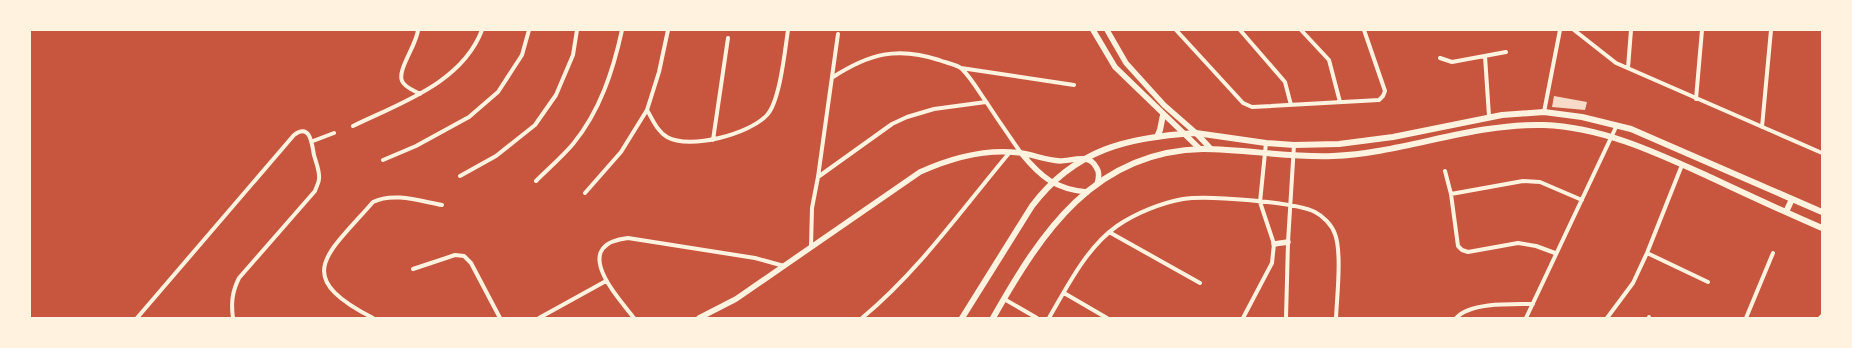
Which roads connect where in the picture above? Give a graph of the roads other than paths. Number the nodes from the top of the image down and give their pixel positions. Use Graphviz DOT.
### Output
graph roads {
  1 [pos="418,30"];
  2 [pos="482,30"];
  3 [pos="529,30"];
  4 [pos="577,30"];
  5 [pos="622,30"];
  6 [pos="668,30"];
  7 [pos="788,30"];
  8 [pos="1093,30"];
  9 [pos="1107,30"];
  10 [pos="1176,30"];
  11 [pos="1240,30"];
  12 [pos="1302,30"];
  13 [pos="1365,30"];
  14 [pos="1560,30"];
  15 [pos="1574,30"];
  16 [pos="1631,30"];
  17 [pos="1702,30"];
  18 [pos="1770,30"];
  19 [pos="838,34"];
  20 [pos="728,38"];
  21 [pos="1506,52"];
  22 [pos="1485,56"];
  23 [pos="1440,58"];
  24 [pos="960,68"];
  25 [pos="1628,68"];
  26 [pos="833,77"];
  27 [pos="1074,85"];
  28 [pos="420,94"];
  29 [pos="1696,99"];
  30 [pos="986,102"];
  31 [pos="1340,102"];
  32 [pos="1291,105"];
  33 [pos="647,110"];
  34 [pos="1544,112"];
  35 [pos="1163,115"];
  36 [pos="1502,115"];
  37 [pos="1489,116"];
  38 [pos="1617,125"];
  39 [pos="353,126"];
  40 [pos="1503,127"];
  41 [pos="1762,127"];
  42 [pos="334,133"];
  43 [pos="1185,133"];
  44 [pos="1196,133"];
  45 [pos="1157,137"];
  46 [pos="1226,137"];
  47 [pos="1610,137"];
  48 [pos="713,140"];
  49 [pos="313,141"];
  50 [pos="1266,143"];
  51 [pos="1294,145"];
  52 [pos="1200,149"];
  53 [pos="1212,149"];
  54 [pos="1224,150"];
  55 [pos="1010,152"];
  56 [pos="1822,153"];
  57 [pos="1021,154"];
  58 [pos="1265,154"];
  59 [pos="1292,156"];
  60 [pos="1083,158"];
  61 [pos="383,160"];
  62 [pos="1682,165"];
  63 [pos="1445,171"];
  64 [pos="460,176"];
  65 [pos="818,177"];
  66 [pos="536,181"];
  67 [pos="1052,183"];
  68 [pos="1096,184"];
  69 [pos="1087,192"];
  70 [pos="585,193"];
  71 [pos="1451,194"];
  72 [pos="1792,199"];
  73 [pos="1582,200"];
  74 [pos="1260,202"];
  75 [pos="442,205"];
  76 [pos="1290,206"];
  77 [pos="1786,212"];
  78 [pos="1822,212"];
  79 [pos="1822,228"];
  80 [pos="1109,232"];
  81 [pos="1288,242"];
  82 [pos="1274,244"];
  83 [pos="811,246"];
  84 [pos="1555,253"];
  85 [pos="1647,253"];
  86 [pos="1773,253"];
  87 [pos="784,266"];
  88 [pos="413,269"];
  89 [pos="606,281"];
  90 [pos="1708,282"];
  91 [pos="1200,283"];
  92 [pos="1064,293"];
  93 [pos="1004,299"];
  94 [pos="1533,304"];
  95 [pos="137,318"];
  96 [pos="233,318"];
  97 [pos="373,318"];
  98 [pos="500,318"];
  99 [pos="539,318"];
  100 [pos="634,318"];
  101 [pos="699,318"];
  102 [pos="862,318"];
  103 [pos="962,318"];
  104 [pos="993,318"];
  105 [pos="1037,318"];
  106 [pos="1049,318"];
  107 [pos="1107,318"];
  108 [pos="1243,318"];
  109 [pos="1286,318"];
  110 [pos="1336,318"];
  111 [pos="1456,318"];
  112 [pos="1526,318"];
  113 [pos="1607,318"];
  114 [pos="1746,318"];
  1 -- 28 [label="street"];
  2 -- 28 [label="street"];
  3 -- 61 [label="street"];
  4 -- 64 [label="street"];
  5 -- 66 [label="street"];
  6 -- 33 [label="street"];
  7 -- 48 [label="street"];
  8 -- 35 [label="street"];
  9 -- 44 [label="street"];
  10 -- 32 [label="street"];
  11 -- 32 [label="street"];
  12 -- 31 [label="street"];
  13 -- 31 [label="street"];
  14 -- 34 [label="street"];
  15 -- 25 [label="street"];
  16 -- 25 [label="street"];
  17 -- 29 [label="street"];
  18 -- 41 [label="street"];
  19 -- 26 [label="street"];
  20 -- 48 [label="street"];
  21 -- 22 [label="street"];
  22 -- 23 [label="street"];
  22 -- 37 [label="street"];
  24 -- 26 [label="street"];
  24 -- 27 [label="street"];
  24 -- 30 [label="street"];
  25 -- 29 [label="street"];
  26 -- 65 [label="street"];
  28 -- 39 [label="street"];
  29 -- 41 [label="street"];
  30 -- 57 [label="street"];
  30 -- 65 [label="street"];
  31 -- 32 [label="street"];
  33 -- 48 [label="street"];
  33 -- 70 [label="street"];
  34 -- 36 [label="main road"];
  34 -- 38 [label="main road"];
  35 -- 43 [label="street"];
  35 -- 45 [label="main road"];
  36 -- 37 [label="main road"];
  36 -- 40 [label="main road"];
  37 -- 51 [label="main road"];
  38 -- 47 [label="street"];
  38 -- 72 [label="main road"];
  40 -- 47 [label="main road"];
  40 -- 59 [label="main road"];
  41 -- 56 [label="street"];
  42 -- 49 [label="street"];
  43 -- 44 [label="main road"];
  43 -- 45 [label="main road"];
  43 -- 52 [label="street"];
  44 -- 46 [label="main road"];
  44 -- 53 [label="street"];
  45 -- 60 [label="main road"];
  46 -- 50 [label="main road"];
  46 -- 54 [label="main road"];
  47 -- 62 [label="main road"];
  47 -- 73 [label="street"];
  49 -- 95 [label="street"];
  49 -- 96 [label="street"];
  50 -- 51 [label="main road"];
  50 -- 58 [label="street"];
  51 -- 59 [label="street"];
  52 -- 53 [label="main road"];
  52 -- 68 [label="main road"];
  53 -- 54 [label="main road"];
  54 -- 58 [label="main road"];
  55 -- 57 [label="street"];
  55 -- 83 [label="street"];
  55 -- 102 [label="street"];
  57 -- 60 [label="street"];
  57 -- 67 [label="street"];
  58 -- 59 [label="main road"];
  58 -- 74 [label="street"];
  59 -- 76 [label="street"];
  60 -- 67 [label="main road"];
  60 -- 68 [label="street"];
  62 -- 77 [label="main road"];
  62 -- 85 [label="street"];
  63 -- 71 [label="street"];
  65 -- 83 [label="street"];
  67 -- 69 [label="street"];
  67 -- 103 [label="main road"];
  68 -- 69 [label="main road"];
  69 -- 93 [label="main road"];
  71 -- 73 [label="street"];
  71 -- 84 [label="street"];
  72 -- 77 [label="main road"];
  72 -- 78 [label="main road"];
  73 -- 84 [label="street"];
  74 -- 76 [label="street"];
  74 -- 80 [label="street"];
  74 -- 82 [label="street"];
  75 -- 97 [label="street"];
  76 -- 81 [label="street"];
  76 -- 110 [label="street"];
  77 -- 79 [label="main road"];
  80 -- 91 [label="street"];
  80 -- 92 [label="street"];
  81 -- 82 [label="street"];
  81 -- 109 [label="street"];
  82 -- 108 [label="street"];
  83 -- 87 [label="street"];
  84 -- 94 [label="street"];
  85 -- 90 [label="street"];
  85 -- 113 [label="street"];
  86 -- 114 [label="street"];
  87 -- 89 [label="street"];
  87 -- 101 [label="street"];
  88 -- 98 [label="street"];
  89 -- 99 [label="street"];
  89 -- 100 [label="street"];
  92 -- 106 [label="street"];
  92 -- 107 [label="street"];
  93 -- 104 [label="main road"];
  93 -- 105 [label="street"];
  94 -- 111 [label="street"];
  94 -- 112 [label="street"];
}
